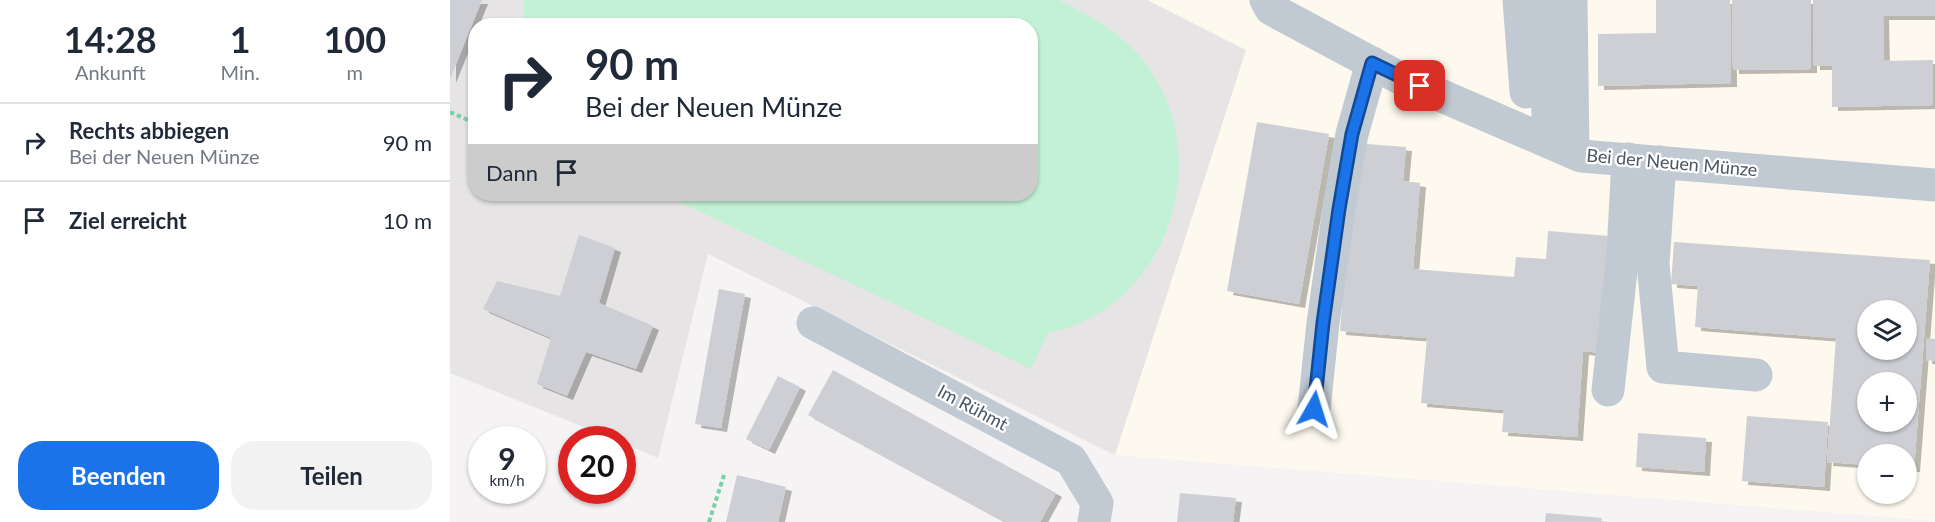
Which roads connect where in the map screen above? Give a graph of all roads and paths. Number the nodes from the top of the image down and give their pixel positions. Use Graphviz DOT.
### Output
graph roads {
  1 [pos="1266,0"];
  2 [pos="1519,0"];
  3 [pos="1544,0"];
  4 [pos="1571,0"];
  5 [pos="1372,63"];
  6 [pos="450,112"];
  7 [pos="468,120"];
  8 [pos="1550,142"];
  9 [pos="1644,161"];
  10 [pos="1935,185"];
  11 [pos="813,323"];
  12 [pos="1756,375"];
  13 [pos="1608,390"];
  14 [pos="1314,409"];
  15 [pos="724,475"];
  16 [pos="710,522"];
  17 [pos="1094,522"];
  1 -- 5 [label="street, Bei der Neuen Münze"];
  2 -- 8 [label="street"];
  3 -- 8 [label="street"];
  4 -- 8 [label="street"];
  5 -- 8 [label="street, Bei der Neuen Münze"];
  5 -- 14 [label="street"];
  6 -- 7 [label="path"];
  8 -- 9 [label="street, Bei der Neuen Münze"];
  9 -- 10 [label="street, Bei der Neuen Münze"];
  9 -- 12 [label="street"];
  9 -- 13 [label="street"];
  11 -- 17 [label="street, Im Rühmt"];
  15 -- 16 [label="path"];
}
